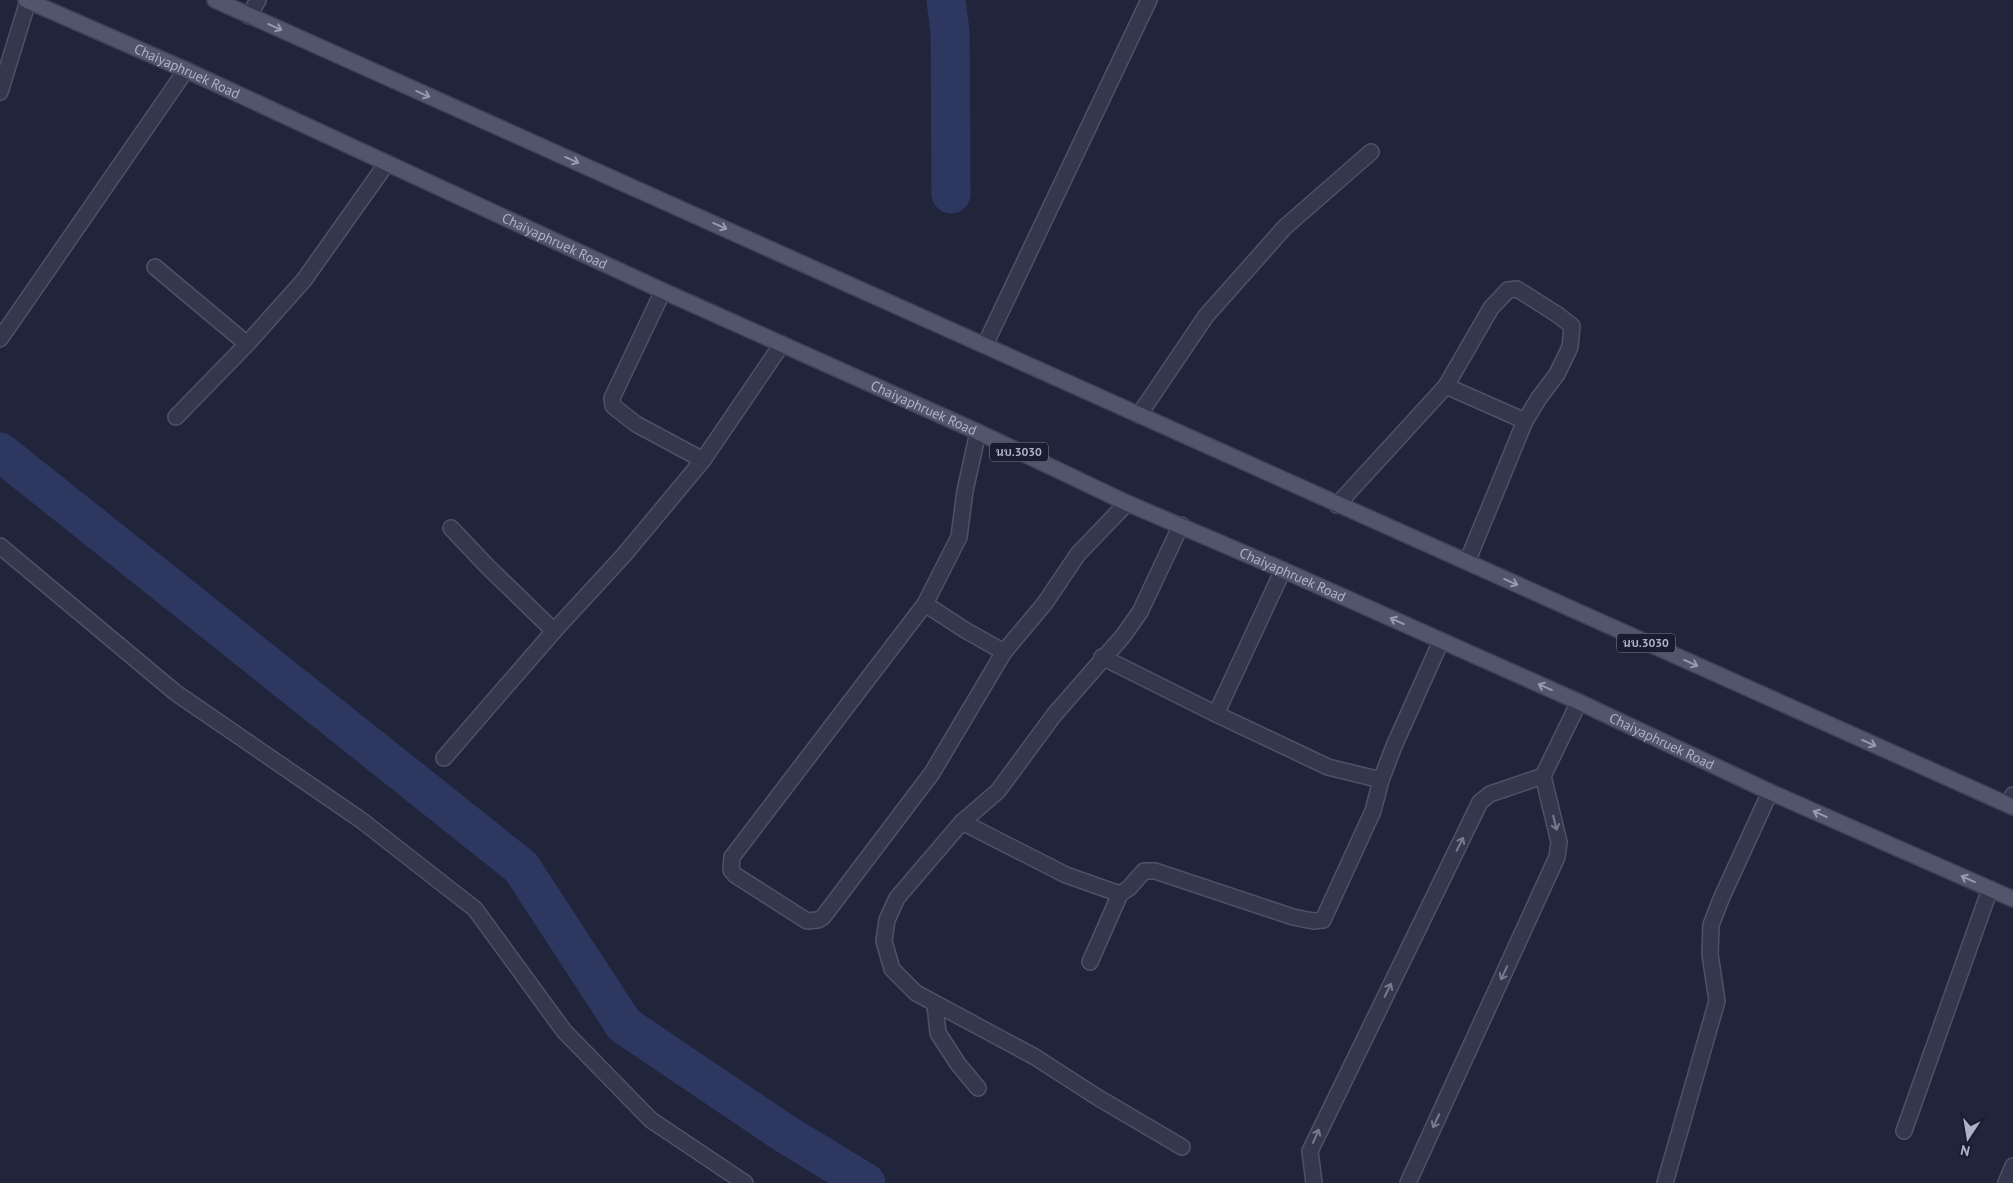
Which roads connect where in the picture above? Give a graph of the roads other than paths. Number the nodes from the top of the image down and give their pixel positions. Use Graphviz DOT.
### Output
graph roads {
  1 [pos="27,0"];
  2 [pos="215,0"];
  3 [pos="258,0"];
  4 [pos="1149,0"];
  5 [pos="249,16"];
  6 [pos="186,70"];
  7 [pos="0,92"];
  8 [pos="1371,152"];
  9 [pos="387,163"];
  10 [pos="155,267"];
  11 [pos="663,291"];
  12 [pos="0,339"];
  13 [pos="247,344"];
  14 [pos="782,344"];
  15 [pos="986,345"];
  16 [pos="1446,386"];
  17 [pos="1139,415"];
  18 [pos="176,417"];
  19 [pos="1525,421"];
  20 [pos="978,432"];
  21 [pos="703,460"];
  22 [pos="1127,502"];
  23 [pos="1337,505"];
  24 [pos="1180,525"];
  25 [pos="451,528"];
  26 [pos="0,546"];
  27 [pos="1467,562"];
  28 [pos="1283,570"];
  29 [pos="926,604"];
  30 [pos="554,631"];
  31 [pos="1441,641"];
  32 [pos="1004,652"];
  33 [pos="1102,657"];
  34 [pos="1578,702"];
  35 [pos="1216,714"];
  36 [pos="444,758"];
  37 [pos="1543,776"];
  38 [pos="1381,780"];
  39 [pos="1770,792"];
  40 [pos="2011,802"];
  41 [pos="962,822"];
  42 [pos="1990,889"];
  43 [pos="1120,894"];
  44 [pos="2013,899"];
  45 [pos="1090,962"];
  46 [pos="935,1004"];
  47 [pos="978,1088"];
  48 [pos="1904,1131"];
  49 [pos="1182,1147"];
  50 [pos="2013,1166"];
  51 [pos="745,1183"];
  52 [pos="1314,1183"];
  53 [pos="1408,1183"];
  54 [pos="1665,1183"];
  55 [pos="2006,1183"];
  1 -- 6 [label="main road, Chaiyaphruek Road / นบ.3030"];
  1 -- 7 [label="street"];
  2 -- 5 [label="main road, นบ.3030"];
  3 -- 5 [label="street"];
  4 -- 15 [label="street"];
  5 -- 15 [label="main road, นบ.3030, one-way"];
  6 -- 9 [label="main road, Chaiyaphruek Road / นบ.3030"];
  6 -- 12 [label="street"];
  8 -- 17 [label="street"];
  9 -- 11 [label="main road, Chaiyaphruek Road / นบ.3030"];
  9 -- 13 [label="street"];
  10 -- 13 [label="street"];
  11 -- 14 [label="main road, Chaiyaphruek Road / นบ.3030"];
  11 -- 21 [label="street"];
  13 -- 18 [label="street"];
  14 -- 20 [label="main road, Chaiyaphruek Road / นบ.3030"];
  14 -- 21 [label="street"];
  15 -- 17 [label="main road, นบ.3030"];
  16 -- 19 [label="street"];
  16 -- 19 [label="street"];
  16 -- 23 [label="street"];
  17 -- 23 [label="main road, นบ.3030"];
  19 -- 27 [label="street"];
  20 -- 22 [label="main road, Chaiyaphruek Road / นบ.3030"];
  20 -- 29 [label="street"];
  21 -- 30 [label="street"];
  22 -- 24 [label="main road, Chaiyaphruek Road / นบ.3030"];
  22 -- 32 [label="street"];
  23 -- 27 [label="main road, นบ.3030"];
  24 -- 28 [label="main road, Chaiyaphruek Road / นบ.3030"];
  24 -- 33 [label="street"];
  25 -- 30 [label="street"];
  26 -- 51 [label="street"];
  27 -- 40 [label="main road, นบ.3030, one-way"];
  31 -- 28 [label="main road, Chaiyaphruek Road / นบ.3030, one-way"];
  28 -- 35 [label="street"];
  29 -- 32 [label="street"];
  29 -- 32 [label="street"];
  30 -- 36 [label="street"];
  34 -- 31 [label="main road, Chaiyaphruek Road / นบ.3030, one-way"];
  31 -- 38 [label="street"];
  33 -- 35 [label="street"];
  33 -- 41 [label="street"];
  34 -- 37 [label="street"];
  34 -- 39 [label="main road, Chaiyaphruek Road / นบ.3030"];
  35 -- 38 [label="street"];
  52 -- 37 [label="street, one-way"];
  37 -- 53 [label="street, one-way"];
  38 -- 43 [label="street"];
  42 -- 39 [label="main road, Chaiyaphruek Road / นบ.3030, one-way"];
  39 -- 54 [label="street"];
  41 -- 43 [label="street"];
  41 -- 46 [label="street"];
  42 -- 44 [label="main road, Chaiyaphruek Road / นบ.3030"];
  42 -- 48 [label="street"];
  43 -- 45 [label="street"];
  46 -- 47 [label="street"];
  46 -- 49 [label="street"];
  50 -- 55 [label="street"];
}
